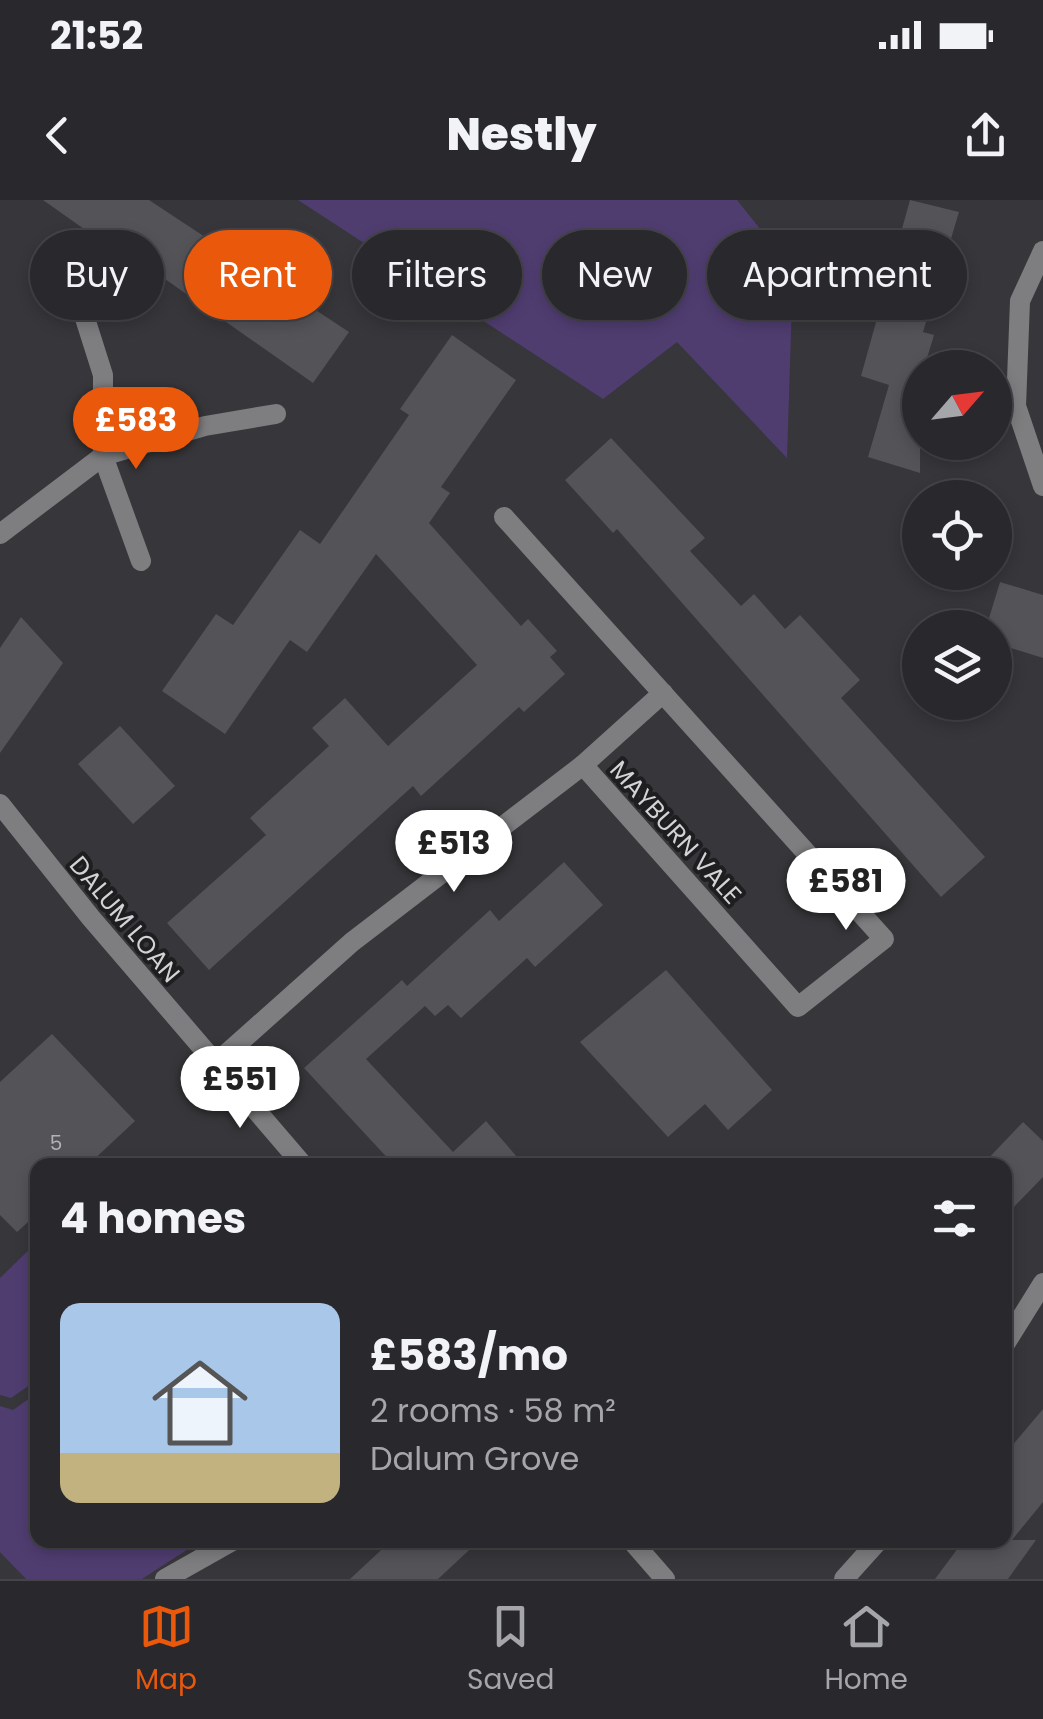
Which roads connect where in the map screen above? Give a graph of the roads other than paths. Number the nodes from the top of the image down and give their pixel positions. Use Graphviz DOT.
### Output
graph roads {
  1 [pos="1043,251"];
  2 [pos="86,320"];
  3 [pos="276,414"];
  4 [pos="103,456"];
  5 [pos="1043,486"];
  6 [pos="504,517"];
  7 [pos="0,534"];
  8 [pos="140,561"];
  9 [pos="663,694"];
  10 [pos="584,765"];
  11 [pos="0,804"];
  12 [pos="215,1064"];
  13 [pos="297,1158"];
  14 [pos="1043,1283"];
  15 [pos="1012,1333"];
  16 [pos="220,1548"];
  17 [pos="637,1548"];
  18 [pos="872,1548"];
  19 [pos="165,1579"];
  20 [pos="664,1579"];
  21 [pos="844,1579"];
  1 -- 5 [label="street"];
  2 -- 4 [label="street"];
  3 -- 4 [label="street"];
  4 -- 7 [label="street"];
  4 -- 8 [label="street"];
  6 -- 9 [label="street, MAYBURN VALE"];
  9 -- 10 [label="street, MAYBURN VALE"];
  9 -- 10 [label="street, MAYBURN VALE"];
  10 -- 12 [label="street, MAYBURN VALE"];
  11 -- 12 [label="street, DALUM LOAN"];
  12 -- 13 [label="street, DALUM LOAN"];
  14 -- 15 [label="street"];
  16 -- 19 [label="street"];
  17 -- 20 [label="street"];
  18 -- 21 [label="street"];
}
